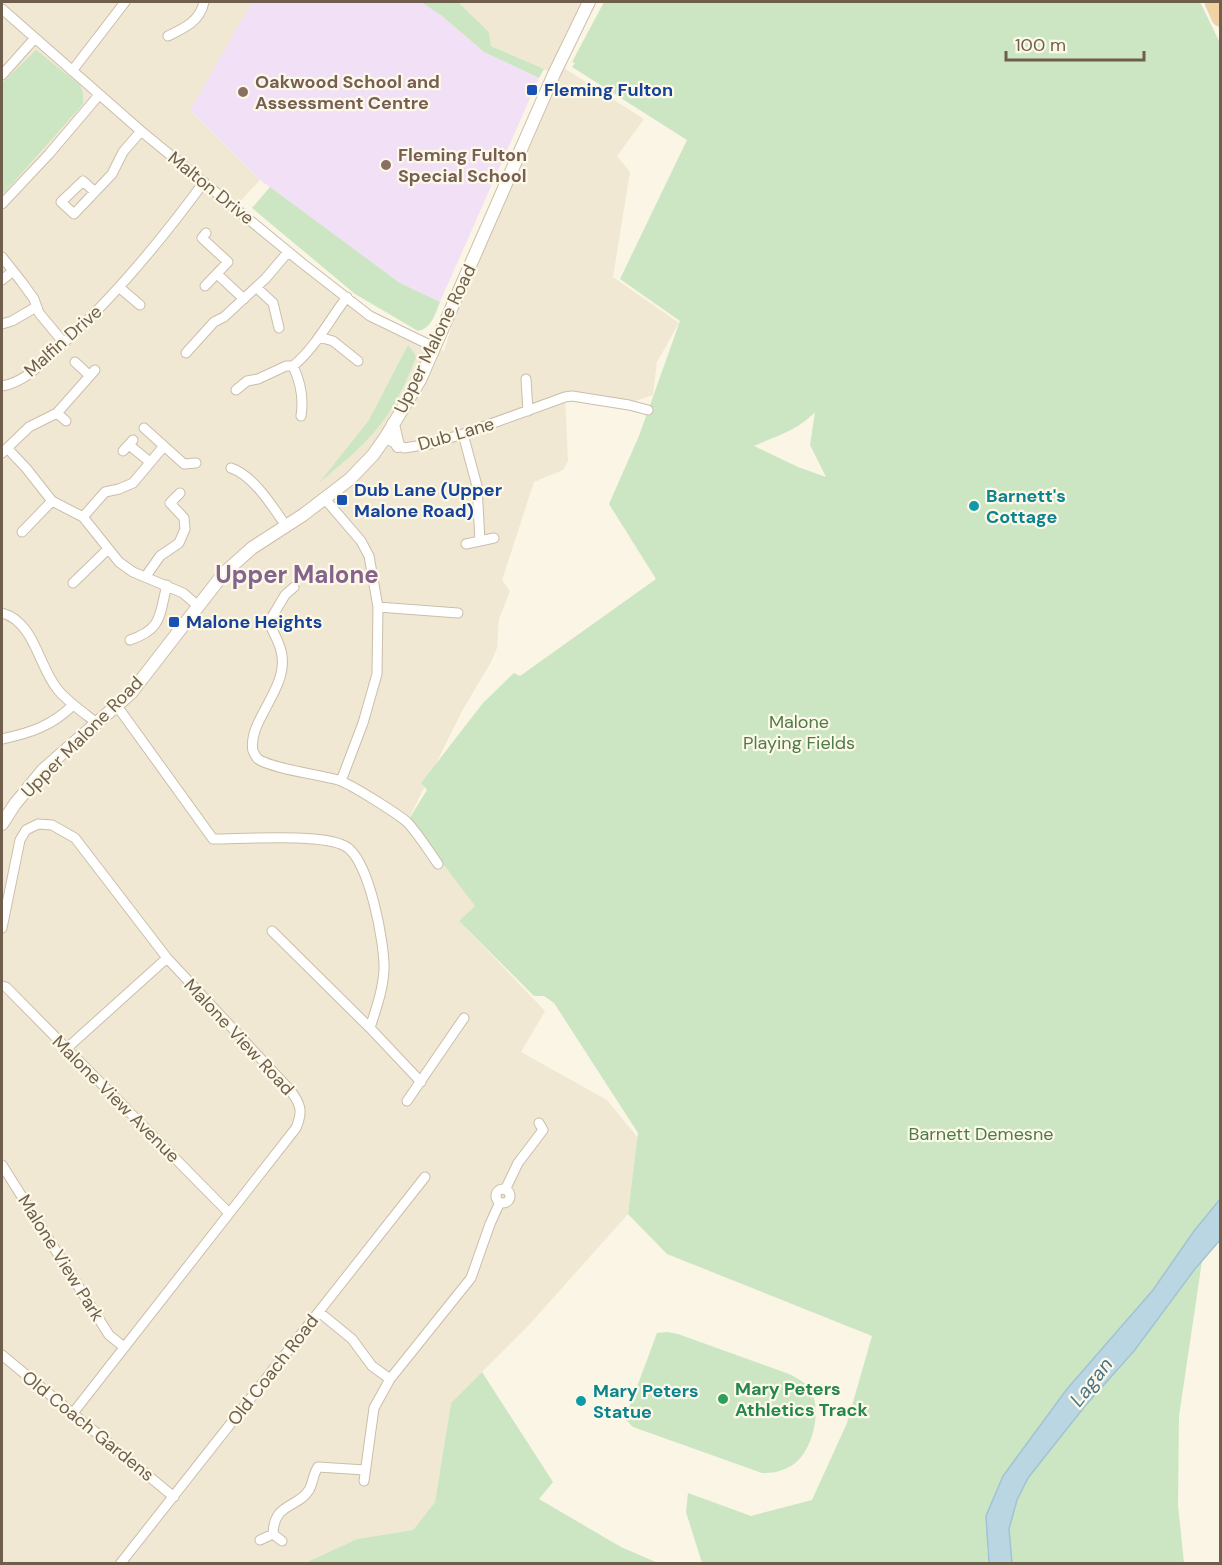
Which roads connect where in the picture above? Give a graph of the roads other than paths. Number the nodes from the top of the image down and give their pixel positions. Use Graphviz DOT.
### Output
graph roads {
  1 [pos="125,2"];
  2 [pos="204,2"];
  3 [pos="589,2"];
  4 [pos="1213,2"];
  5 [pos="2,9"];
  6 [pos="1221,18"];
  7 [pos="168,36"];
  8 [pos="36,38"];
  9 [pos="72,71"];
  10 [pos="2,75"];
  11 [pos="99,95"];
  12 [pos="141,131"];
  13 [pos="204,182"];
  14 [pos="95,192"];
  15 [pos="2,204"];
  16 [pos="206,233"];
  17 [pos="288,252"];
  18 [pos="2,258"];
  19 [pos="14,271"];
  20 [pos="217,274"];
  21 [pos="2,280"];
  22 [pos="205,286"];
  23 [pos="256,287"];
  24 [pos="120,288"];
  25 [pos="347,297"];
  26 [pos="244,299"];
  27 [pos="140,305"];
  28 [pos="36,307"];
  29 [pos="2,324"];
  30 [pos="279,328"];
  31 [pos="320,337"];
  32 [pos="64,343"];
  33 [pos="434,347"];
  34 [pos="186,353"];
  35 [pos="358,361"];
  36 [pos="75,362"];
  37 [pos="293,366"];
  38 [pos="526,379"];
  39 [pos="2,386"];
  40 [pos="236,390"];
  41 [pos="648,410"];
  42 [pos="528,411"];
  43 [pos="57,413"];
  44 [pos="301,416"];
  45 [pos="66,422"];
  46 [pos="393,424"];
  47 [pos="144,428"];
  48 [pos="463,434"];
  49 [pos="385,438"];
  50 [pos="129,445"];
  51 [pos="164,446"];
  52 [pos="398,446"];
  53 [pos="4,450"];
  54 [pos="150,462"];
  55 [pos="196,463"];
  56 [pos="231,468"];
  57 [pos="180,493"];
  58 [pos="325,499"];
  59 [pos="52,501"];
  60 [pos="82,517"];
  61 [pos="286,526"];
  62 [pos="23,527"];
  63 [pos="494,538"];
  64 [pos="480,541"];
  65 [pos="466,544"];
  66 [pos="108,549"];
  67 [pos="146,576"];
  68 [pos="74,578"];
  69 [pos="167,585"];
  70 [pos="294,587"];
  71 [pos="198,606"];
  72 [pos="378,607"];
  73 [pos="2,613"];
  74 [pos="458,613"];
  75 [pos="130,640"];
  76 [pos="73,705"];
  77 [pos="117,706"];
  78 [pos="97,723"];
  79 [pos="2,739"];
  80 [pos="341,781"];
  81 [pos="2,824"];
  82 [pos="438,864"];
  83 [pos="2,928"];
  84 [pos="272,932"];
  85 [pos="167,958"];
  86 [pos="2,986"];
  87 [pos="464,1018"];
  88 [pos="370,1028"];
  89 [pos="66,1049"];
  90 [pos="421,1082"];
  91 [pos="407,1101"];
  92 [pos="538,1123"];
  93 [pos="2,1165"];
  94 [pos="425,1177"];
  95 [pos="229,1213"];
  96 [pos="319,1312"];
  97 [pos="124,1347"];
  98 [pos="2,1355"];
  99 [pos="390,1379"];
  100 [pos="73,1413"];
  101 [pos="365,1470"];
  102 [pos="364,1481"];
  103 [pos="174,1497"];
  104 [pos="273,1534"];
  105 [pos="260,1540"];
  106 [pos="282,1541"];
  107 [pos="120,1563"];
  1 -- 9 [label="street"];
  2 -- 7 [label="street"];
  3 -- 33 [label="main road, Upper Malone Road"];
  4 -- 6 [label="highway"];
  5 -- 8 [label="street, Malton Drive"];
  8 -- 9 [label="street, Malton Drive"];
  8 -- 10 [label="street"];
  9 -- 11 [label="street, Malton Drive"];
  11 -- 12 [label="street, Malton Drive"];
  11 -- 15 [label="street"];
  12 -- 13 [label="street, Malton Drive"];
  12 -- 14 [label="street"];
  13 -- 17 [label="street, Malton Drive"];
  13 -- 24 [label="street, Malfin Drive"];
  16 -- 20 [label="street"];
  17 -- 23 [label="street"];
  17 -- 25 [label="street, Malton Drive"];
  18 -- 19 [label="street"];
  19 -- 21 [label="street"];
  19 -- 28 [label="street"];
  20 -- 22 [label="street"];
  20 -- 26 [label="street"];
  23 -- 26 [label="street"];
  23 -- 30 [label="street"];
  24 -- 27 [label="street"];
  24 -- 32 [label="street, Malfin Drive"];
  25 -- 31 [label="street"];
  25 -- 33 [label="street, Malton Drive"];
  26 -- 34 [label="street"];
  28 -- 29 [label="street"];
  28 -- 32 [label="street"];
  31 -- 35 [label="street"];
  31 -- 37 [label="street"];
  32 -- 39 [label="street, Malfin Drive"];
  33 -- 46 [label="main road, Upper Malone Road"];
  36 -- 43 [label="street"];
  37 -- 40 [label="street"];
  37 -- 44 [label="street"];
  38 -- 42 [label="street"];
  41 -- 42 [label="street, Dub Lane"];
  42 -- 48 [label="street, Dub Lane"];
  43 -- 45 [label="street"];
  43 -- 53 [label="street"];
  46 -- 49 [label="main road, Upper Malone Road"];
  46 -- 52 [label="main road"];
  47 -- 51 [label="street"];
  48 -- 52 [label="street, Dub Lane"];
  48 -- 64 [label="street"];
  49 -- 52 [label="street, Dub Lane"];
  49 -- 58 [label="main road, Upper Malone Road"];
  50 -- 54 [label="street"];
  51 -- 54 [label="street"];
  51 -- 55 [label="street"];
  53 -- 59 [label="street"];
  54 -- 60 [label="street"];
  56 -- 61 [label="street"];
  57 -- 67 [label="street"];
  58 -- 61 [label="main road, Upper Malone Road"];
  58 -- 72 [label="street"];
  59 -- 60 [label="street"];
  59 -- 62 [label="street"];
  60 -- 66 [label="street"];
  61 -- 71 [label="main road, Upper Malone Road"];
  63 -- 64 [label="street"];
  64 -- 65 [label="street"];
  66 -- 67 [label="street"];
  66 -- 68 [label="street"];
  67 -- 69 [label="street"];
  69 -- 71 [label="street"];
  69 -- 75 [label="street"];
  70 -- 80 [label="street"];
  71 -- 77 [label="main road, Upper Malone Road"];
  72 -- 74 [label="street"];
  72 -- 80 [label="street"];
  73 -- 76 [label="street"];
  76 -- 78 [label="street"];
  76 -- 79 [label="street"];
  77 -- 78 [label="main road, Upper Malone Road"];
  77 -- 88 [label="street"];
  78 -- 81 [label="main road, Upper Malone Road"];
  80 -- 82 [label="street"];
  83 -- 85 [label="street, Malone View Road"];
  84 -- 88 [label="street"];
  85 -- 89 [label="street"];
  85 -- 95 [label="street, Malone View Road"];
  86 -- 89 [label="street, Malone View Avenue"];
  87 -- 90 [label="street"];
  88 -- 90 [label="street"];
  89 -- 95 [label="street, Malone View Avenue"];
  90 -- 91 [label="street"];
  92 -- 99 [label="street"];
  93 -- 97 [label="street, Malone View Park"];
  94 -- 96 [label="street, Old Coach Road"];
  95 -- 97 [label="street, Malone View Road"];
  96 -- 99 [label="street"];
  96 -- 103 [label="street, Old Coach Road"];
  97 -- 100 [label="street, Malone View Road"];
  98 -- 100 [label="street, Old Coach Gardens"];
  99 -- 101 [label="street"];
  100 -- 103 [label="street, Old Coach Gardens"];
  101 -- 102 [label="street"];
  101 -- 104 [label="street"];
  103 -- 107 [label="street, Old Coach Road"];
  104 -- 105 [label="street"];
  104 -- 106 [label="street"];
}
